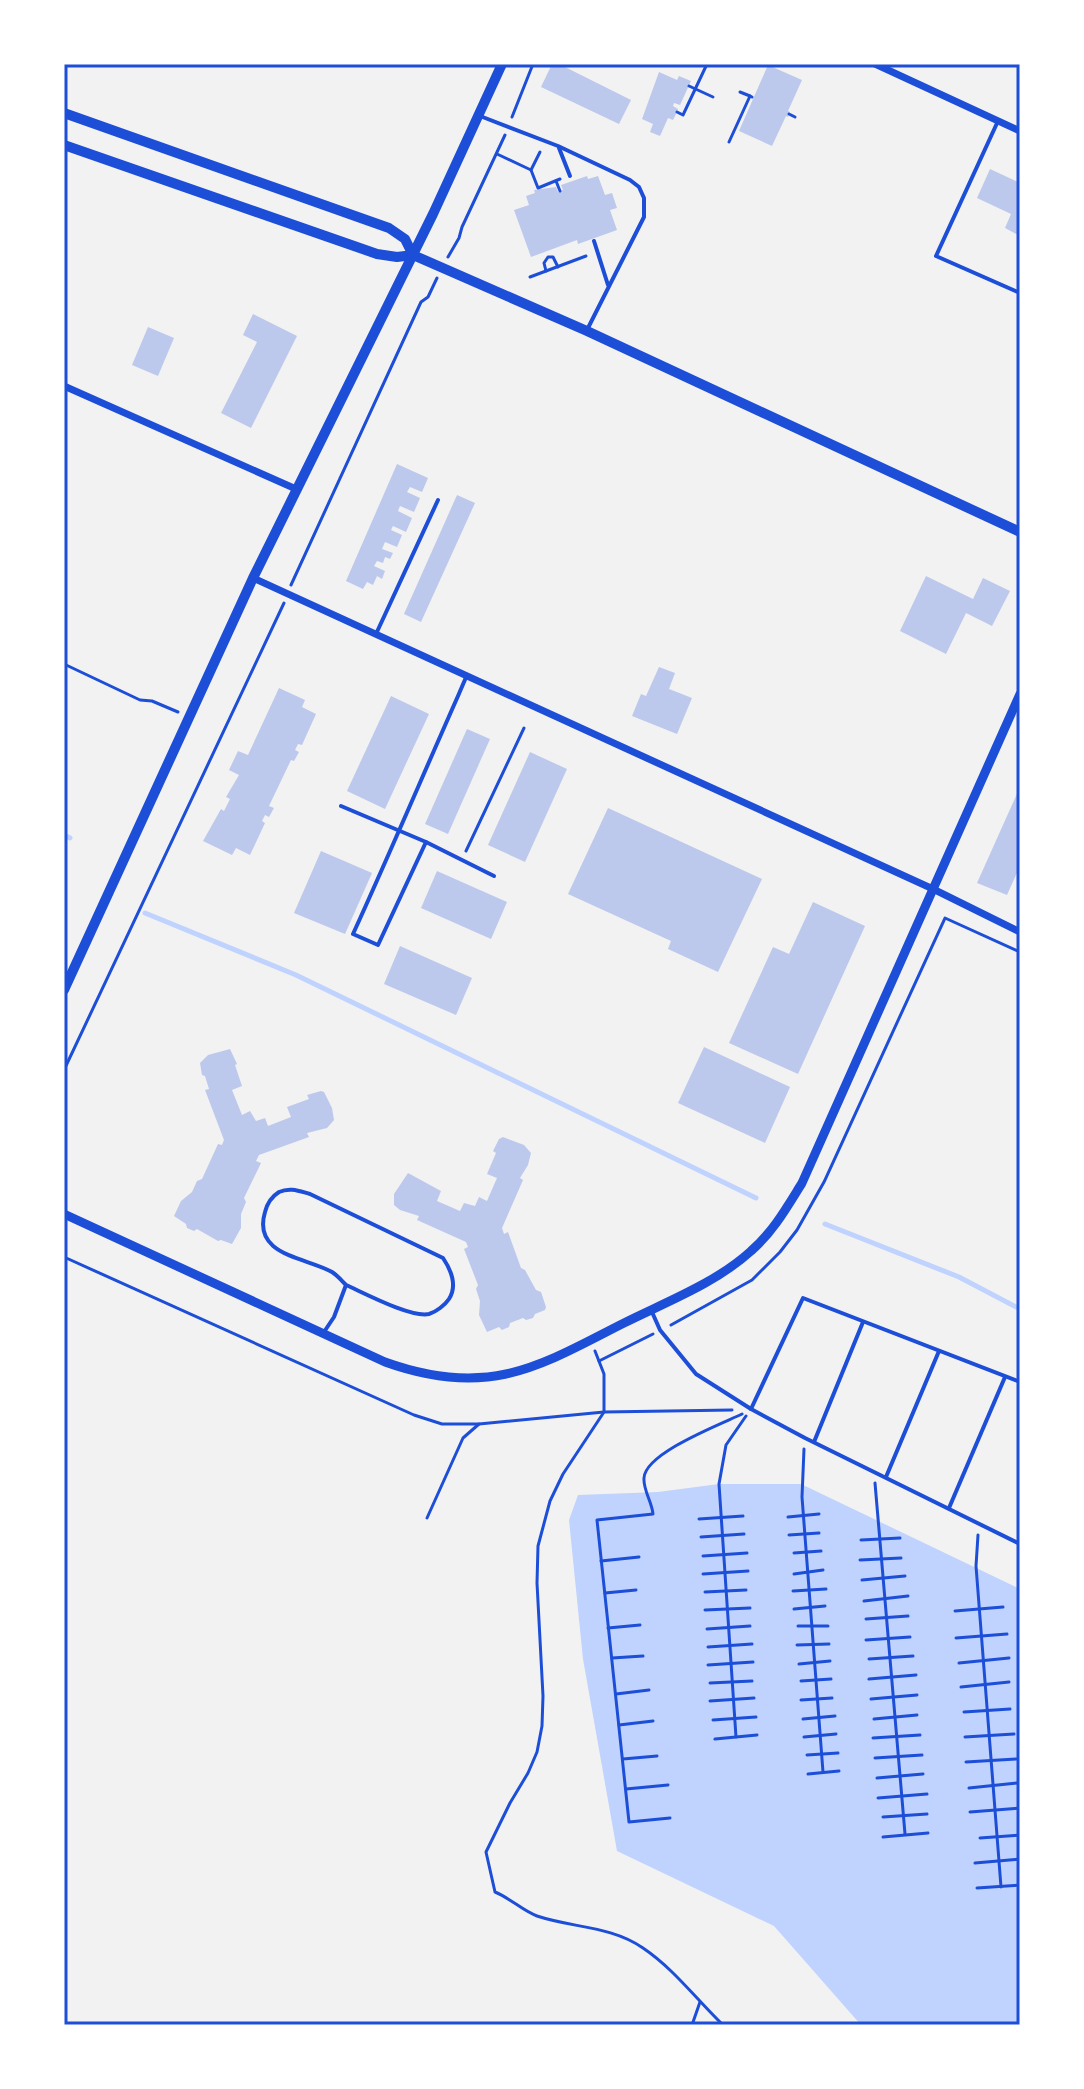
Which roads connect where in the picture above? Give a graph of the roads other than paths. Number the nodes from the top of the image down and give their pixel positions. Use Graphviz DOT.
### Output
graph roads {
  1 [pos="502,64"];
  2 [pos="875,64"];
  3 [pos="896,68"];
  4 [pos="64,113"];
  5 [pos="480,116"];
  6 [pos="998,121"];
  7 [pos="1020,131"];
  8 [pos="64,145"];
  9 [pos="558,146"];
  10 [pos="570,176"];
  11 [pos="594,241"];
  12 [pos="413,255"];
  13 [pos="608,286"];
  14 [pos="1020,293"];
  15 [pos="587,331"];
  16 [pos="64,386"];
  17 [pos="296,489"];
  18 [pos="438,500"];
  19 [pos="1020,532"];
  20 [pos="253,578"];
  21 [pos="376,634"];
  22 [pos="467,675"];
  23 [pos="1020,694"];
  24 [pos="341,806"];
  25 [pos="399,830"];
  26 [pos="426,842"];
  27 [pos="494,876"];
  28 [pos="933,889"];
  29 [pos="1020,932"];
  30 [pos="64,990"];
  31 [pos="64,1214"];
  32 [pos="346,1285"];
  33 [pos="651,1310"];
  34 [pos="863,1322"];
  35 [pos="322,1334"];
  36 [pos="939,1351"];
  37 [pos="1005,1377"];
  38 [pos="1020,1382"];
  39 [pos="751,1409"];
  40 [pos="814,1442"];
  41 [pos="886,1477"];
  42 [pos="949,1508"];
  43 [pos="1020,1544"];
  1 -- 5 [label="main road"];
  2 -- 3 [label="street"];
  3 -- 6 [label="street"];
  4 -- 12 [label="main road"];
  5 -- 9 [label="lane"];
  5 -- 12 [label="main road"];
  6 -- 7 [label="street"];
  6 -- 14 [label="lane"];
  8 -- 12 [label="main road"];
  9 -- 10 [label="lane"];
  9 -- 13 [label="lane"];
  11 -- 13 [label="lane"];
  12 -- 15 [label="main road"];
  12 -- 17 [label="main road"];
  13 -- 15 [label="lane"];
  15 -- 19 [label="main road"];
  16 -- 17 [label="street"];
  17 -- 20 [label="main road"];
  18 -- 21 [label="lane"];
  20 -- 21 [label="street"];
  20 -- 30 [label="main road"];
  21 -- 22 [label="street"];
  22 -- 25 [label="lane"];
  22 -- 28 [label="street"];
  23 -- 28 [label="street"];
  24 -- 25 [label="lane"];
  25 -- 26 [label="lane"];
  25 -- 26 [label="lane"];
  26 -- 27 [label="lane"];
  28 -- 29 [label="street"];
  28 -- 33 [label="street"];
  31 -- 35 [label="street"];
  32 -- 32 [label="lane"];
  32 -- 35 [label="lane"];
  33 -- 35 [label="street"];
  33 -- 39 [label="lane"];
  34 -- 36 [label="lane"];
  34 -- 39 [label="lane"];
  34 -- 40 [label="lane"];
  36 -- 37 [label="lane"];
  36 -- 41 [label="lane"];
  37 -- 38 [label="lane"];
  37 -- 42 [label="lane"];
  39 -- 40 [label="lane"];
  40 -- 41 [label="lane"];
  41 -- 42 [label="lane"];
  42 -- 43 [label="lane"];
}
